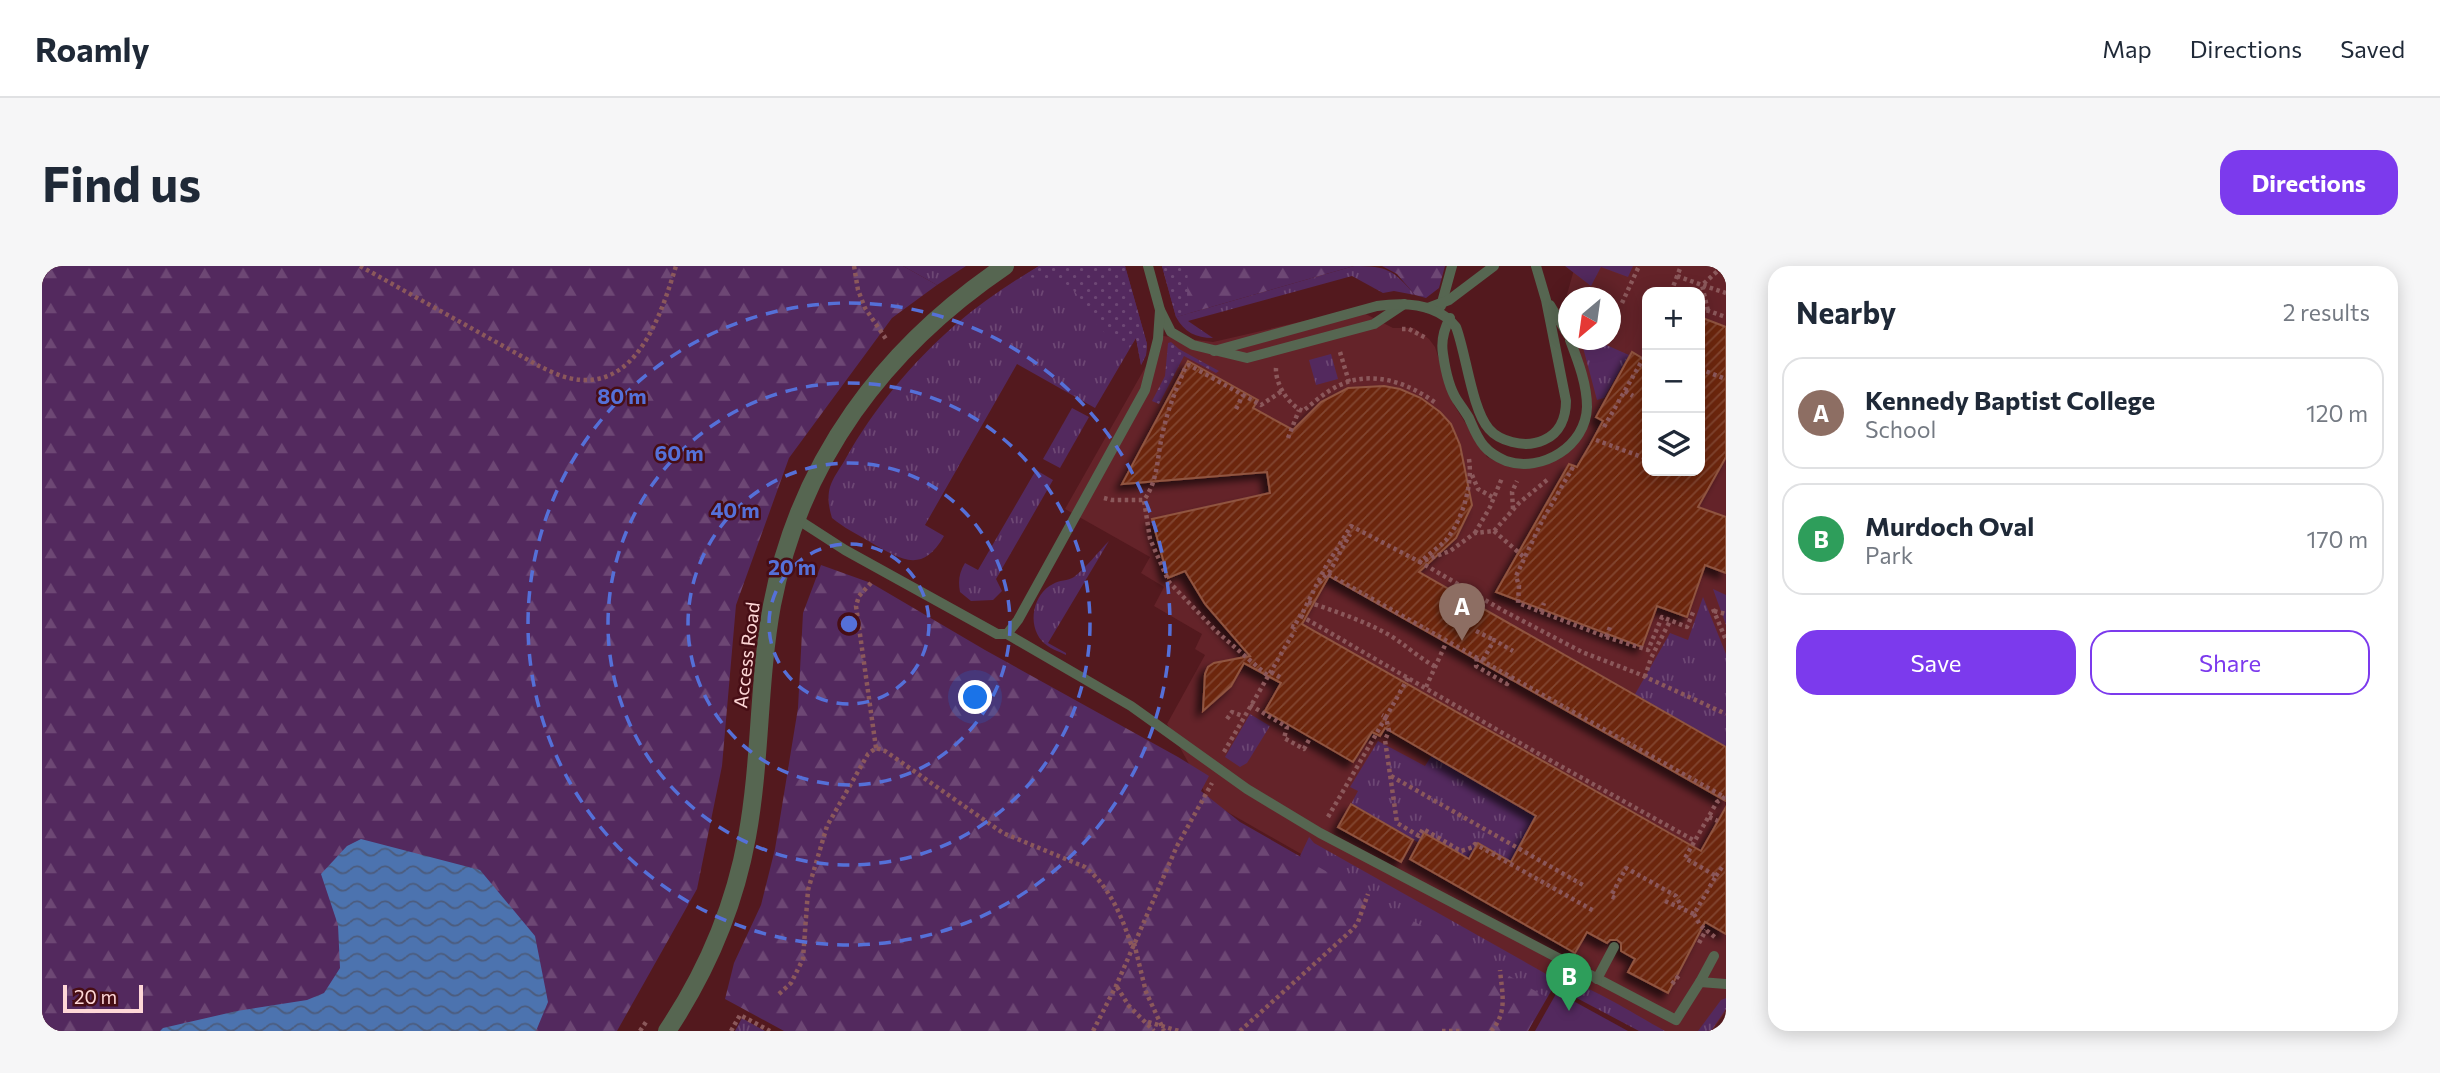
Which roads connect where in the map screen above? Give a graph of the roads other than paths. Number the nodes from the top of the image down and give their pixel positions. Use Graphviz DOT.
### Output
graph roads {
  1 [pos="1005,266"];
  2 [pos="1148,266"];
  3 [pos="1452,266"];
  4 [pos="1494,266"];
  5 [pos="1536,266"];
  6 [pos="1546,300"];
  7 [pos="1404,304"];
  8 [pos="1436,308"];
  9 [pos="1160,310"];
  10 [pos="1450,318"];
  11 [pos="1558,319"];
  12 [pos="1573,350"];
  13 [pos="1214,351"];
  14 [pos="797,519"];
  15 [pos="1007,634"];
  16 [pos="1614,947"];
  17 [pos="1714,956"];
  18 [pos="1597,979"];
  19 [pos="1700,982"];
  20 [pos="1726,984"];
  21 [pos="667,1031"];
  1 -- 14 [label="street, Access Road"];
  2 -- 9 [label="lane"];
  3 -- 8 [label="lane"];
  4 -- 8 [label="lane"];
  5 -- 6 [label="lane"];
  6 -- 10 [label="lane"];
  6 -- 11 [label="lane"];
  7 -- 8 [label="lane"];
  7 -- 13 [label="lane"];
  7 -- 13 [label="lane"];
  8 -- 10 [label="lane"];
  9 -- 13 [label="lane"];
  9 -- 15 [label="lane"];
  10 -- 12 [label="lane"];
  14 -- 15 [label="lane"];
  14 -- 21 [label="street, Access Road"];
  15 -- 18 [label="lane"];
  16 -- 18 [label="lane"];
  17 -- 19 [label="lane"];
  18 -- 19 [label="lane"];
  19 -- 20 [label="lane"];
}
